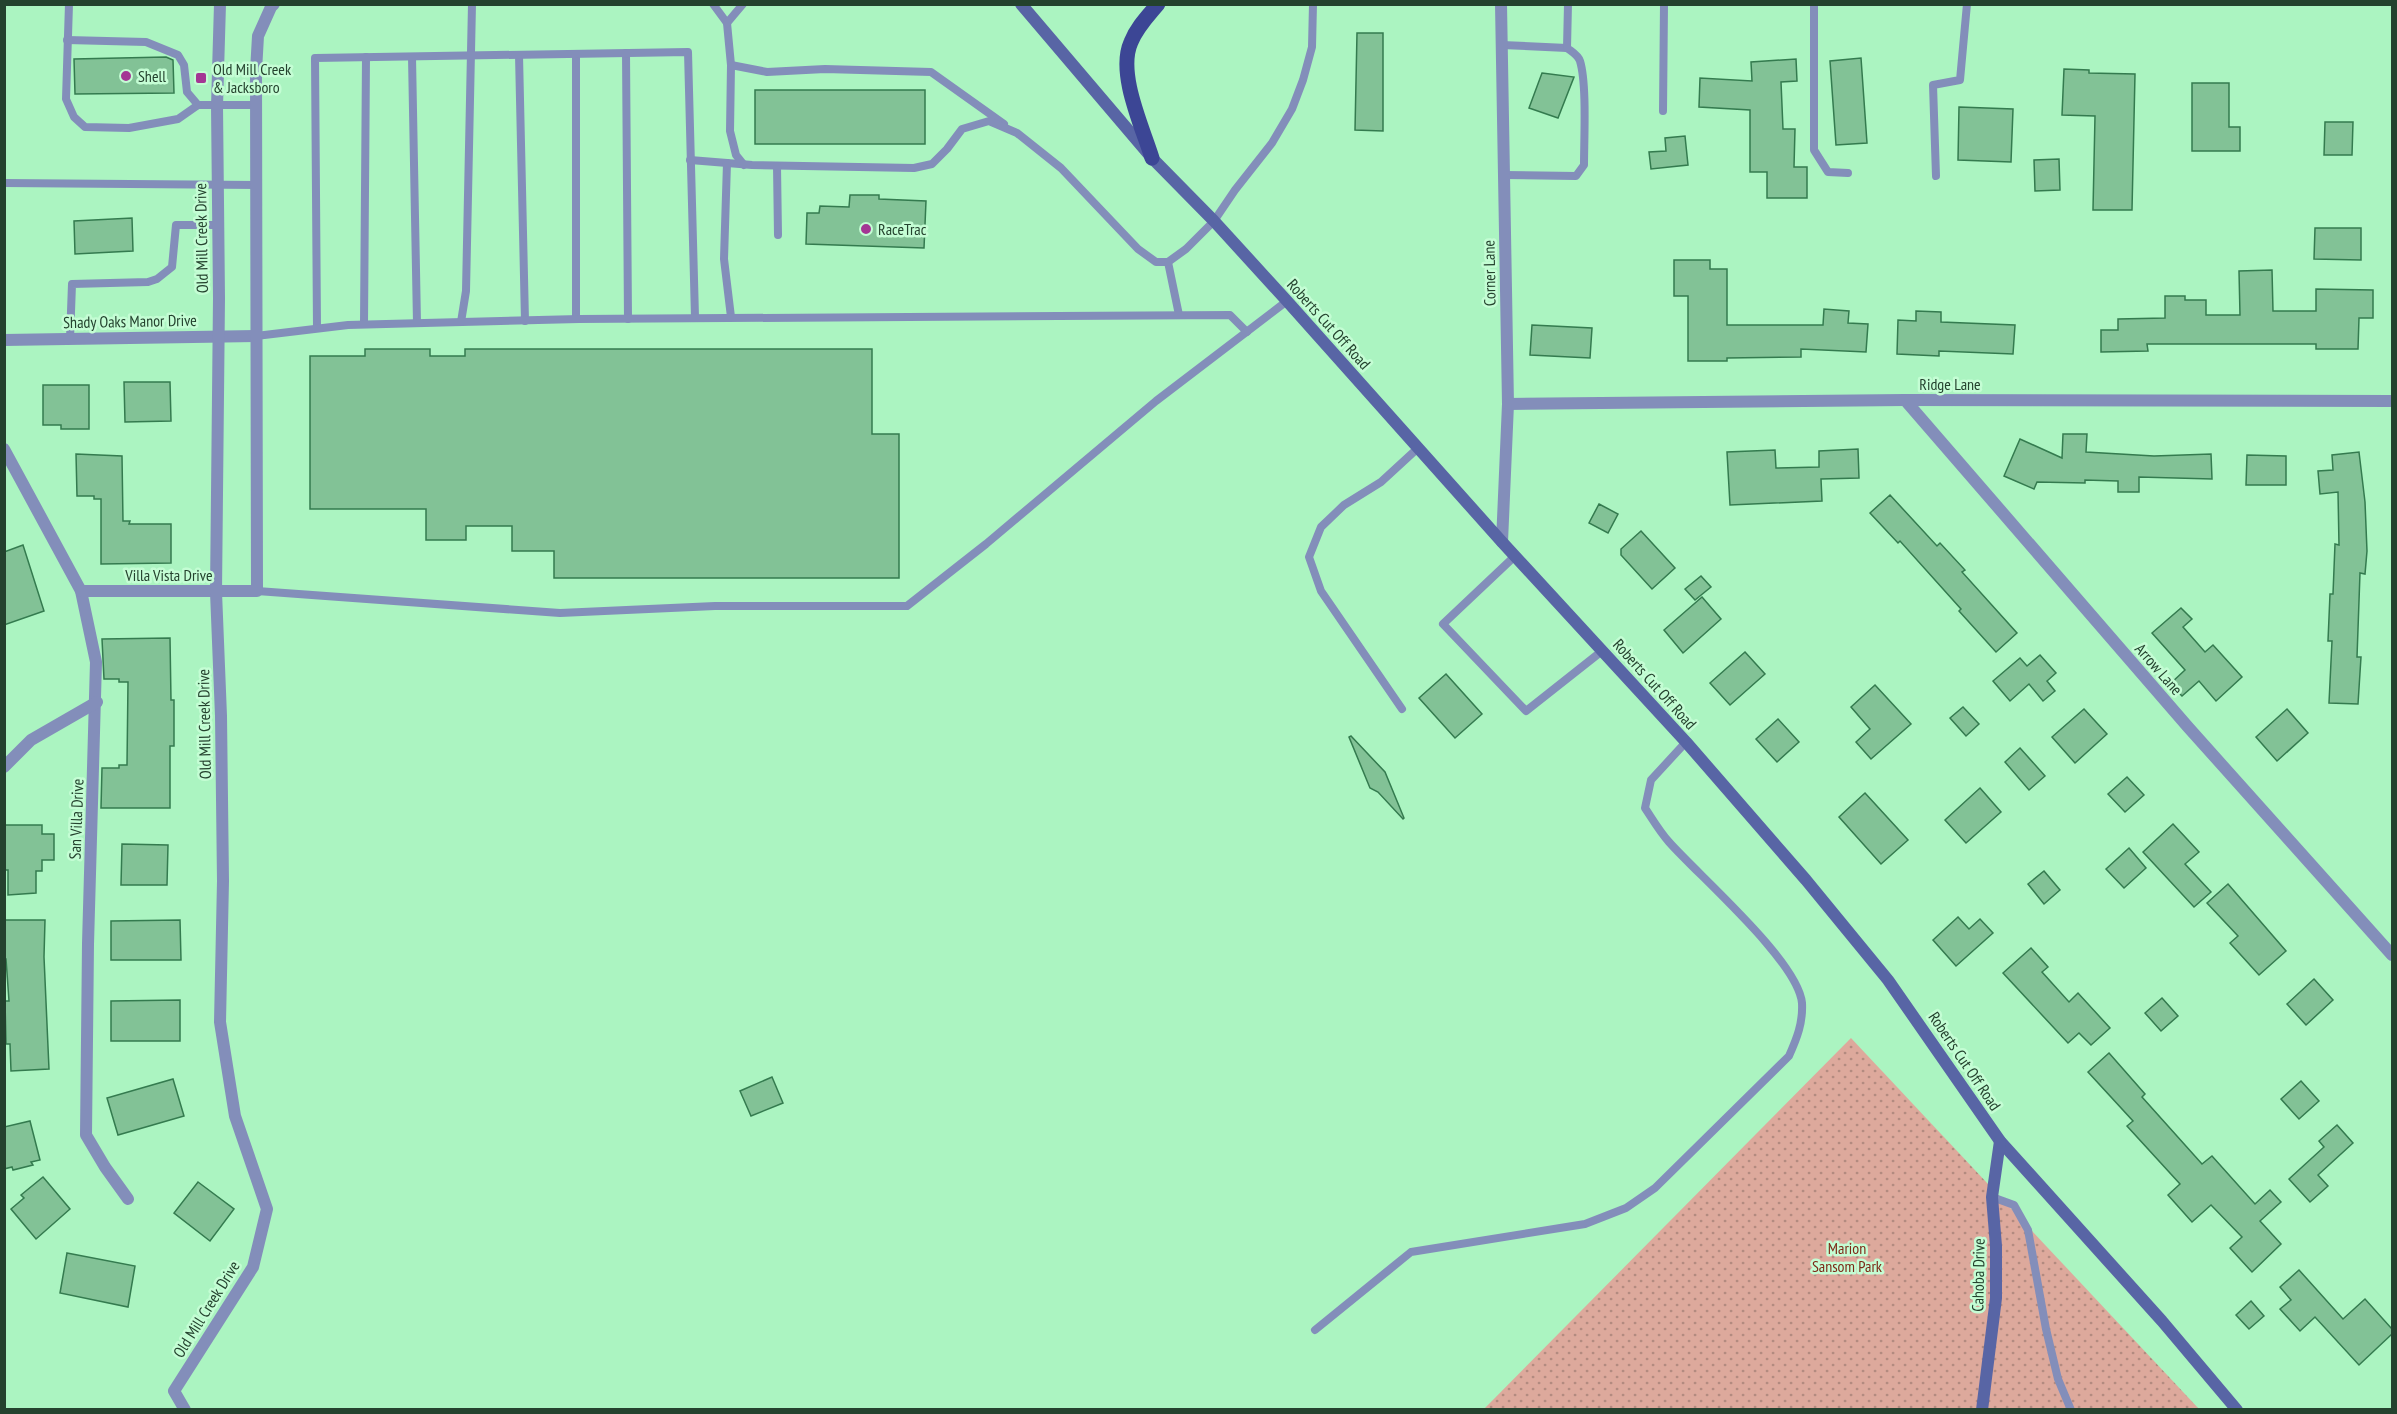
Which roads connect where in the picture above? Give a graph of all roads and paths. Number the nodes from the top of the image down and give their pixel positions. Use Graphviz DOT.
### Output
graph roads {
  1 [pos="69,4"];
  2 [pos="220,4"];
  3 [pos="274,4"];
  4 [pos="472,4"];
  5 [pos="713,4"];
  6 [pos="743,4"];
  7 [pos="1021,4"];
  8 [pos="1158,4"];
  9 [pos="1313,4"];
  10 [pos="1502,4"];
  11 [pos="1568,4"];
  12 [pos="1664,4"];
  13 [pos="1814,4"];
  14 [pos="1967,4"];
  15 [pos="727,23"];
  16 [pos="67,40"];
  17 [pos="1502,45"];
  18 [pos="1567,48"];
  19 [pos="626,53"];
  20 [pos="576,54"];
  21 [pos="519,55"];
  22 [pos="471,56"];
  23 [pos="366,57"];
  24 [pos="412,57"];
  25 [pos="731,65"];
  26 [pos="198,105"];
  27 [pos="256,105"];
  28 [pos="217,106"];
  29 [pos="1663,111"];
  30 [pos="1017,133"];
  31 [pos="1152,158"];
  32 [pos="690,160"];
  33 [pos="726,163"];
  34 [pos="744,165"];
  35 [pos="777,166"];
  36 [pos="1848,173"];
  37 [pos="1504,176"];
  38 [pos="1936,176"];
  39 [pos="4,183"];
  40 [pos="217,185"];
  41 [pos="257,185"];
  42 [pos="1214,221"];
  43 [pos="217,225"];
  44 [pos="778,235"];
  45 [pos="1168,262"];
  46 [pos="1287,301"];
  47 [pos="1179,315"];
  48 [pos="695,317"];
  49 [pos="731,317"];
  50 [pos="628,318"];
  51 [pos="576,320"];
  52 [pos="525,321"];
  53 [pos="460,322"];
  54 [pos="417,323"];
  55 [pos="364,324"];
  56 [pos="317,328"];
  57 [pos="1247,332"];
  58 [pos="217,336"];
  59 [pos="256,336"];
  60 [pos="70,339"];
  61 [pos="4,340"];
  62 [pos="1905,400"];
  63 [pos="2392,401"];
  64 [pos="1508,404"];
  65 [pos="1418,448"];
  66 [pos="4,449"];
  67 [pos="1502,542"];
  68 [pos="1515,556"];
  69 [pos="81,591"];
  70 [pos="257,591"];
  71 [pos="216,592"];
  72 [pos="1602,651"];
  73 [pos="96,702"];
  74 [pos="1402,709"];
  75 [pos="1686,742"];
  76 [pos="4,767"];
  77 [pos="2392,955"];
  78 [pos="2000,1141"];
  79 [pos="1992,1197"];
  80 [pos="128,1199"];
  81 [pos="1315,1330"];
  82 [pos="185,1410"];
  83 [pos="1982,1410"];
  84 [pos="2072,1410"];
  85 [pos="2237,1410"];
  1 -- 16 [label="lane"];
  2 -- 28 [label="street, Old Mill Creek Drive"];
  3 -- 27 [label="street"];
  4 -- 22 [label="lane"];
  5 -- 15 [label="lane"];
  6 -- 15 [label="lane"];
  7 -- 31 [label="street, Roberts Cut Off Road"];
  8 -- 31 [label="main road"];
  9 -- 42 [label="lane"];
  10 -- 17 [label="street, Corner Lane"];
  11 -- 18 [label="lane"];
  12 -- 29 [label="lane"];
  13 -- 36 [label="lane"];
  14 -- 38 [label="lane"];
  15 -- 25 [label="lane"];
  16 -- 26 [label="lane"];
  16 -- 26 [label="lane"];
  17 -- 18 [label="lane"];
  17 -- 37 [label="street, Corner Lane"];
  18 -- 37 [label="lane"];
  19 -- 20 [label="lane"];
  19 -- 32 [label="lane"];
  19 -- 50 [label="lane"];
  20 -- 21 [label="lane"];
  20 -- 51 [label="lane"];
  21 -- 22 [label="lane"];
  21 -- 52 [label="lane"];
  22 -- 24 [label="lane"];
  22 -- 53 [label="lane"];
  23 -- 24 [label="lane"];
  23 -- 55 [label="lane"];
  23 -- 56 [label="lane"];
  24 -- 54 [label="lane"];
  25 -- 30 [label="lane"];
  25 -- 34 [label="lane"];
  26 -- 28 [label="lane"];
  27 -- 28 [label="lane"];
  27 -- 41 [label="street"];
  28 -- 40 [label="street, Old Mill Creek Drive"];
  30 -- 35 [label="lane"];
  30 -- 45 [label="lane"];
  31 -- 42 [label="street, Roberts Cut Off Road"];
  32 -- 33 [label="lane"];
  32 -- 48 [label="lane"];
  33 -- 34 [label="lane"];
  33 -- 49 [label="lane"];
  34 -- 35 [label="lane"];
  35 -- 44 [label="lane"];
  37 -- 64 [label="street, Corner Lane"];
  39 -- 40 [label="lane"];
  40 -- 41 [label="lane"];
  40 -- 43 [label="street, Old Mill Creek Drive"];
  41 -- 59 [label="street"];
  42 -- 45 [label="lane"];
  42 -- 46 [label="street, Roberts Cut Off Road"];
  43 -- 58 [label="street, Old Mill Creek Drive"];
  43 -- 60 [label="lane"];
  45 -- 47 [label="lane"];
  46 -- 57 [label="lane"];
  46 -- 65 [label="street, Roberts Cut Off Road"];
  47 -- 49 [label="lane"];
  47 -- 57 [label="lane"];
  48 -- 49 [label="lane"];
  48 -- 50 [label="lane"];
  50 -- 51 [label="lane"];
  51 -- 52 [label="lane"];
  52 -- 53 [label="lane"];
  53 -- 54 [label="lane"];
  54 -- 55 [label="lane"];
  55 -- 56 [label="lane"];
  56 -- 59 [label="lane"];
  57 -- 70 [label="lane"];
  58 -- 59 [label="street, Shady Oaks Manor Drive"];
  58 -- 60 [label="street, Shady Oaks Manor Drive"];
  58 -- 71 [label="street, Old Mill Creek Drive"];
  59 -- 70 [label="street"];
  60 -- 61 [label="street, Shady Oaks Manor Drive"];
  62 -- 63 [label="street, Ridge Lane"];
  62 -- 64 [label="street, Ridge Lane"];
  62 -- 77 [label="street, Arrow Lane"];
  64 -- 67 [label="street, Corner Lane"];
  65 -- 67 [label="street, Roberts Cut Off Road"];
  65 -- 74 [label="lane"];
  66 -- 69 [label="street, San Villa Drive"];
  67 -- 68 [label="street, Roberts Cut Off Road"];
  68 -- 72 [label="street, Roberts Cut Off Road"];
  68 -- 72 [label="lane"];
  69 -- 71 [label="street, Villa Vista Drive"];
  69 -- 73 [label="street, San Villa Drive"];
  70 -- 71 [label="street, Villa Vista Drive"];
  71 -- 82 [label="street, Old Mill Creek Drive"];
  72 -- 75 [label="street, Roberts Cut Off Road"];
  73 -- 76 [label="street"];
  73 -- 80 [label="street, San Villa Drive"];
  75 -- 78 [label="street, Roberts Cut Off Road"];
  75 -- 81 [label="lane"];
  78 -- 79 [label="street, Cahoba Drive"];
  78 -- 85 [label="street, Roberts Cut Off Road"];
  79 -- 83 [label="street, Cahoba Drive"];
  79 -- 84 [label="lane"];
}
